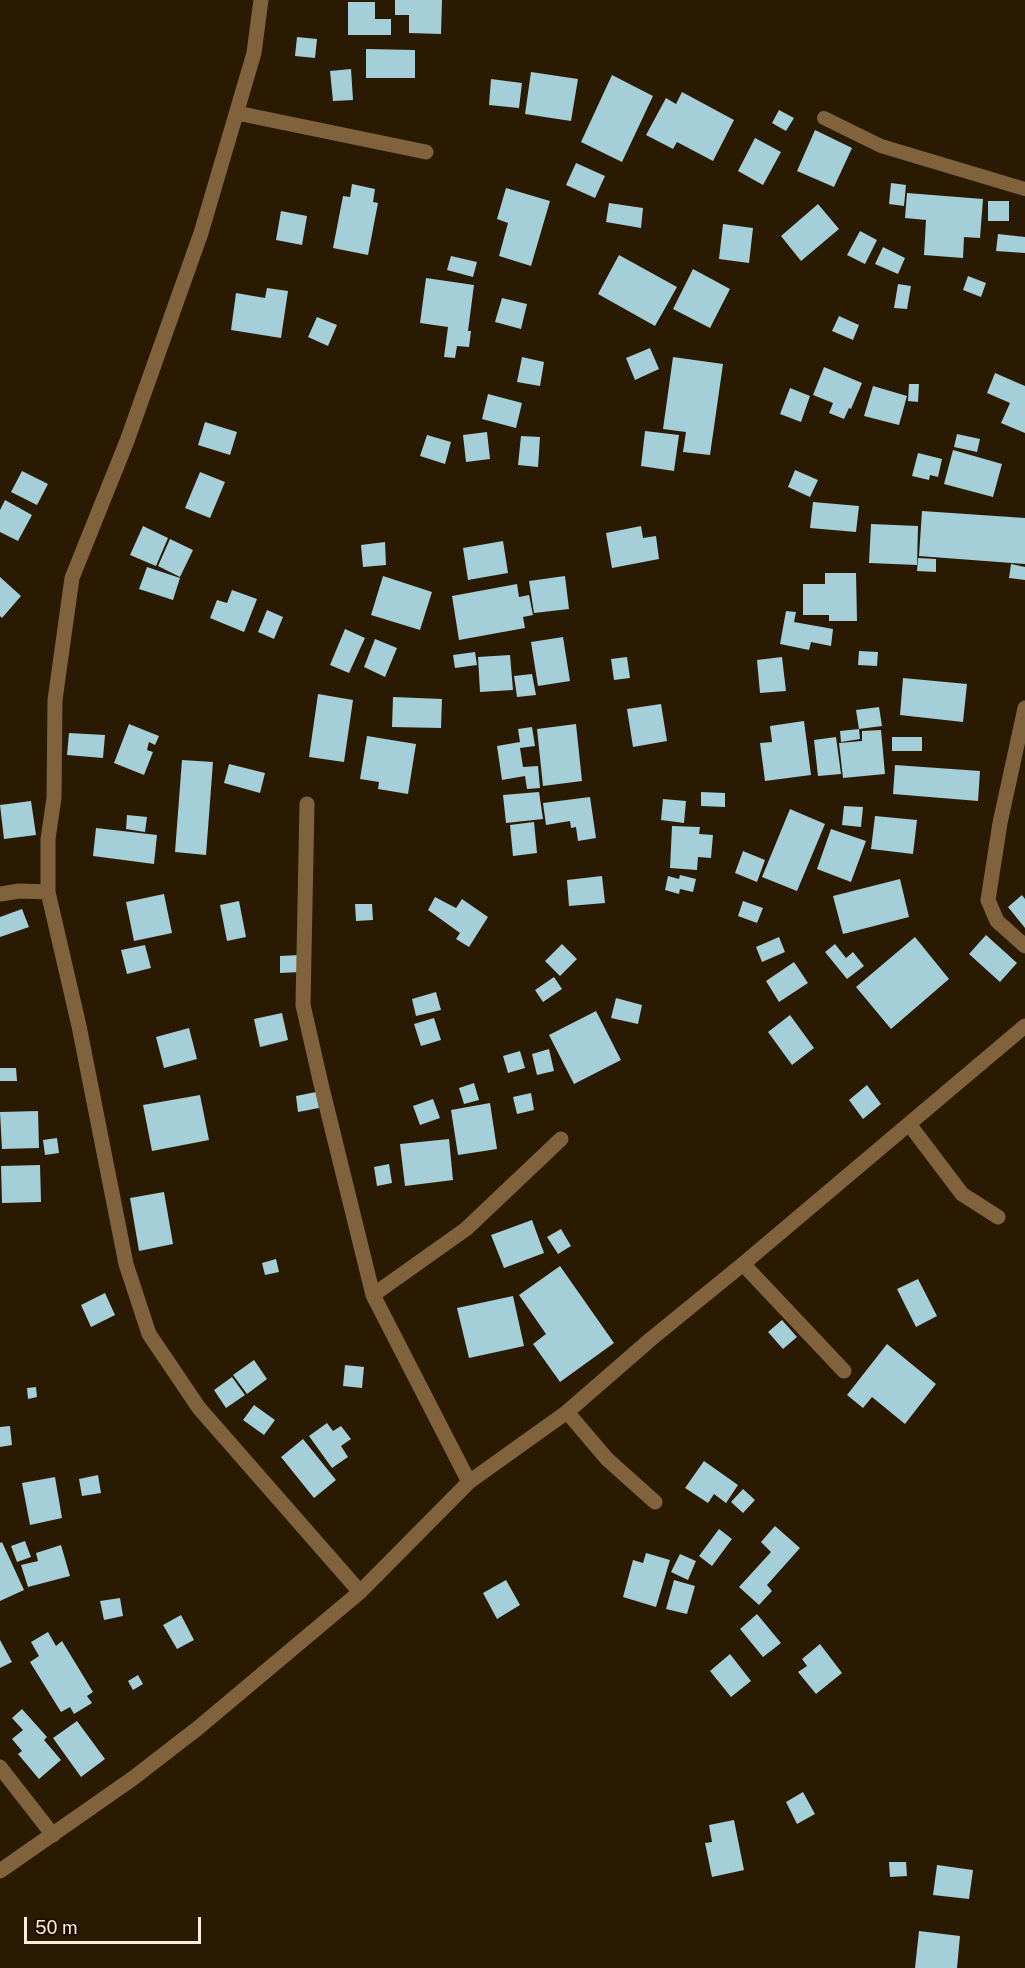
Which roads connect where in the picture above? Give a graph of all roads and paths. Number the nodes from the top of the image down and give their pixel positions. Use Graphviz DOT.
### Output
graph roads {
  1 [pos="261,0"];
  2 [pos="237,113"];
  3 [pos="824,118"];
  4 [pos="426,152"];
  5 [pos="1025,189"];
  6 [pos="1025,708"];
  7 [pos="307,804"];
  8 [pos="48,892"];
  9 [pos="0,894"];
  10 [pos="1025,946"];
  11 [pos="1025,1026"];
  12 [pos="909,1124"];
  13 [pos="561,1139"];
  14 [pos="998,1217"];
  15 [pos="743,1264"];
  16 [pos="373,1294"];
  17 [pos="844,1371"];
  18 [pos="567,1413"];
  19 [pos="469,1482"];
  20 [pos="655,1502"];
  21 [pos="360,1592"];
  22 [pos="0,1767"];
  23 [pos="53,1835"];
  24 [pos="0,1871"];
  1 -- 2 [label="street"];
  2 -- 4 [label="street"];
  2 -- 8 [label="street"];
  3 -- 5 [label="lane"];
  6 -- 10 [label="street"];
  7 -- 16 [label="street"];
  8 -- 9 [label="street"];
  8 -- 21 [label="street"];
  11 -- 12 [label="street"];
  12 -- 14 [label="street"];
  12 -- 15 [label="street"];
  13 -- 16 [label="street"];
  15 -- 17 [label="street"];
  15 -- 18 [label="street"];
  16 -- 19 [label="street"];
  18 -- 19 [label="street"];
  18 -- 20 [label="street"];
  19 -- 21 [label="street"];
  21 -- 23 [label="street"];
  22 -- 23 [label="street"];
  23 -- 24 [label="street"];
}
